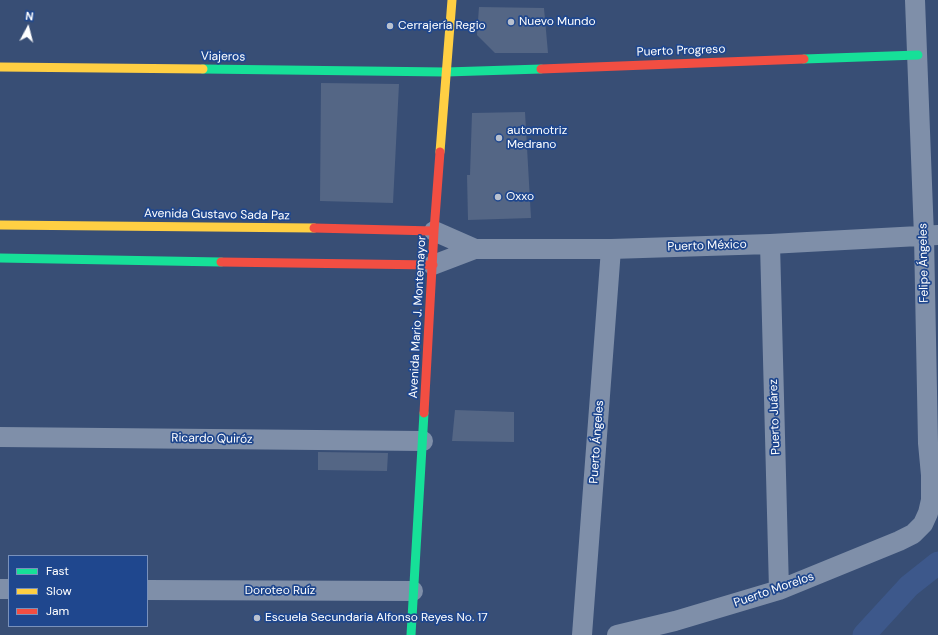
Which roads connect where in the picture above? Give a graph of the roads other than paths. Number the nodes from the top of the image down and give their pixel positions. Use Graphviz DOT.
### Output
graph roads {
  1 [pos="452,0"];
  2 [pos="915,0"];
  3 [pos="918,55"];
  4 [pos="0,67"];
  5 [pos="446,72"];
  6 [pos="0,225"];
  7 [pos="434,231"];
  8 [pos="931,235"];
  9 [pos="770,244"];
  10 [pos="475,249"];
  11 [pos="611,249"];
  12 [pos="0,258"];
  13 [pos="433,264"];
  14 [pos="0,437"];
  15 [pos="423,441"];
  16 [pos="923,524"];
  17 [pos="148,590"];
  18 [pos="779,590"];
  19 [pos="413,591"];
  20 [pos="411,635"];
  21 [pos="582,635"];
  22 [pos="617,635"];
  1 -- 5 [label="street, Avenida Mario J. Montemayor"];
  2 -- 3 [label="street, Felipe Ángeles"];
  3 -- 5 [label="street, Puerto Progreso"];
  3 -- 8 [label="street, Felipe Ángeles"];
  4 -- 5 [label="street, Viajeros"];
  5 -- 7 [label="street, Avenida Mario J. Montemayor"];
  6 -- 7 [label="street, Avenida Gustavo Sada Paz"];
  7 -- 10 [label="street, Puerto México"];
  7 -- 13 [label="street, Avenida Mario J. Montemayor"];
  8 -- 9 [label="street, Puerto México"];
  8 -- 16 [label="street, Felipe Ángeles"];
  9 -- 11 [label="street, Puerto México"];
  9 -- 18 [label="street, Puerto Juárez"];
  10 -- 11 [label="street, Puerto México"];
  10 -- 13 [label="street, Puerto México"];
  11 -- 21 [label="street, Puerto Ángeles"];
  12 -- 13 [label="street"];
  13 -- 15 [label="street, Avenida Mario J. Montemayor"];
  14 -- 15 [label="street, Ricardo Quiróz"];
  15 -- 19 [label="street, Avenida Mario J. Montemayor"];
  16 -- 18 [label="street, Puerto Morelos"];
  17 -- 19 [label="street, Doroteo Ruíz"];
  18 -- 22 [label="street, Puerto Morelos"];
  19 -- 20 [label="street, Avenida Mario J. Montemayor"];
}
